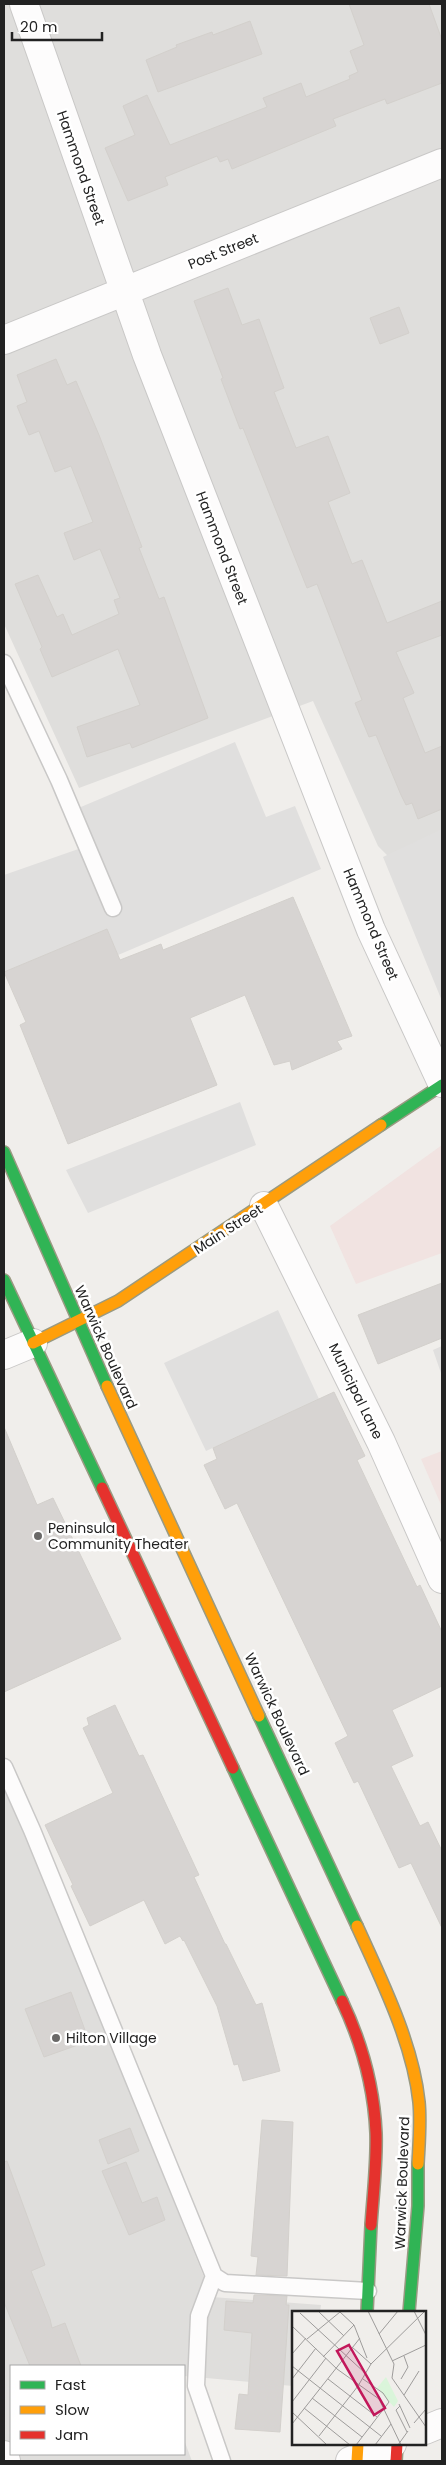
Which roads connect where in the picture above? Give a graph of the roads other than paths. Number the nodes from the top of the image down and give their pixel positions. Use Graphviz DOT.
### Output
graph roads {
  1 [pos="24,4"];
  2 [pos="442,163"];
  3 [pos="124,291"];
  4 [pos="4,340"];
  5 [pos="4,663"];
  6 [pos="113,908"];
  7 [pos="442,1084"];
  8 [pos="4,1152"];
  9 [pos="264,1206"];
  10 [pos="4,1280"];
  11 [pos="78,1322"];
  12 [pos="33,1343"];
  13 [pos="4,1355"];
  14 [pos="442,1578"];
  15 [pos="4,1767"];
  16 [pos="214,2276"];
  17 [pos="368,2291"];
  18 [pos="367,2311"];
  19 [pos="410,2311"];
  20 [pos="442,2423"];
  21 [pos="426,2430"];
  22 [pos="389,2445"];
  23 [pos="397,2445"];
  24 [pos="4,2455"];
  25 [pos="356,2456"];
  26 [pos="6,2461"];
  27 [pos="222,2461"];
  28 [pos="396,2461"];
  1 -- 3 [label="street, Hammond Street"];
  2 -- 3 [label="street, Post Street"];
  3 -- 4 [label="street, Post Street"];
  3 -- 7 [label="street, Hammond Street"];
  5 -- 6 [label="lane"];
  7 -- 9 [label="main road, Main Street"];
  8 -- 11 [label="main road, Warwick Boulevard"];
  9 -- 11 [label="main road, Main Street"];
  9 -- 14 [label="street, Municipal Lane"];
  10 -- 12 [label="main road, Warwick Boulevard"];
  11 -- 12 [label="main road, Main Street"];
  11 -- 19 [label="main road, Warwick Boulevard"];
  12 -- 13 [label="street, Main Street"];
  12 -- 17 [label="main road, Warwick Boulevard"];
  15 -- 16 [label="lane"];
  16 -- 17 [label="lane"];
  16 -- 27 [label="lane"];
  17 -- 18 [label="main road, Warwick Boulevard"];
  20 -- 21 [label="street"];
  22 -- 25 [label="street"];
  23 -- 28 [label="main road"];
  24 -- 26 [label="street"];
}
